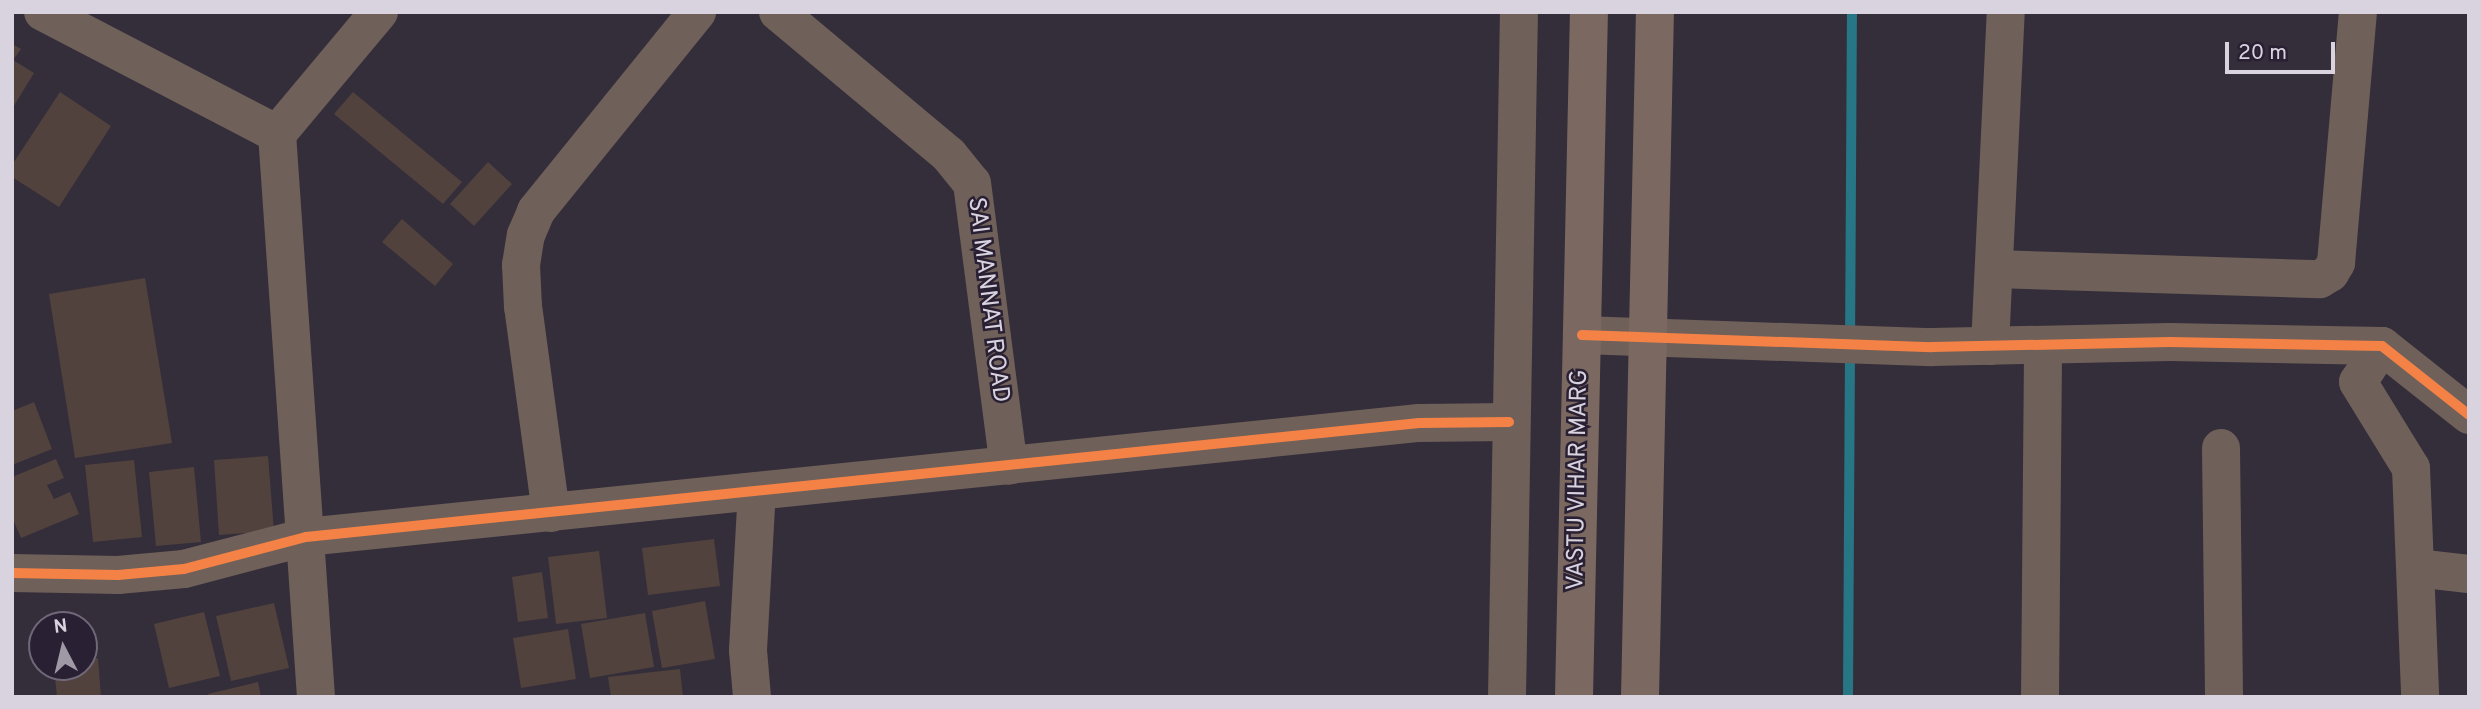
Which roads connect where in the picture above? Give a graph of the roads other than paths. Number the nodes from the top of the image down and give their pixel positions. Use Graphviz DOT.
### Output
graph roads {
  1 [pos="43,12"];
  2 [pos="379,12"];
  3 [pos="697,12"];
  4 [pos="778,12"];
  5 [pos="1519,12"];
  6 [pos="1589,12"];
  7 [pos="1655,12"];
  8 [pos="2006,12"];
  9 [pos="2358,12"];
  10 [pos="277,134"];
  11 [pos="1994,269"];
  12 [pos="1582,335"];
  13 [pos="1648,336"];
  14 [pos="1990,346"];
  15 [pos="2382,346"];
  16 [pos="2043,347"];
  17 [pos="2469,415"];
  18 [pos="1509,422"];
  19 [pos="2221,449"];
  20 [pos="1009,466"];
  21 [pos="757,491"];
  22 [pos="551,513"];
  23 [pos="306,537"];
  24 [pos="2416,568"];
  25 [pos="12,573"];
  26 [pos="2469,574"];
  27 [pos="316,697"];
  28 [pos="752,697"];
  29 [pos="1507,697"];
  30 [pos="1574,697"];
  31 [pos="1640,697"];
  32 [pos="2040,697"];
  33 [pos="2224,697"];
  34 [pos="2420,697"];
  1 -- 10 [label="street"];
  2 -- 10 [label="street"];
  3 -- 22 [label="street"];
  4 -- 20 [label="street, SAI MANNAT ROAD"];
  5 -- 18 [label="street"];
  6 -- 12 [label="main road, VASTU VIHAR MARG"];
  7 -- 13 [label="main road"];
  8 -- 11 [label="street"];
  9 -- 11 [label="street"];
  10 -- 23 [label="street"];
  11 -- 14 [label="street"];
  12 -- 13 [label="street"];
  12 -- 30 [label="main road, VASTU VIHAR MARG"];
  13 -- 14 [label="street"];
  13 -- 31 [label="main road"];
  14 -- 16 [label="street"];
  15 -- 16 [label="street"];
  15 -- 17 [label="street"];
  15 -- 24 [label="street"];
  16 -- 32 [label="street"];
  18 -- 20 [label="street"];
  18 -- 29 [label="street"];
  19 -- 33 [label="street"];
  20 -- 21 [label="street"];
  21 -- 22 [label="street"];
  21 -- 28 [label="street"];
  22 -- 23 [label="street"];
  23 -- 25 [label="street"];
  23 -- 27 [label="street"];
  24 -- 26 [label="street"];
  24 -- 34 [label="street"];
}
